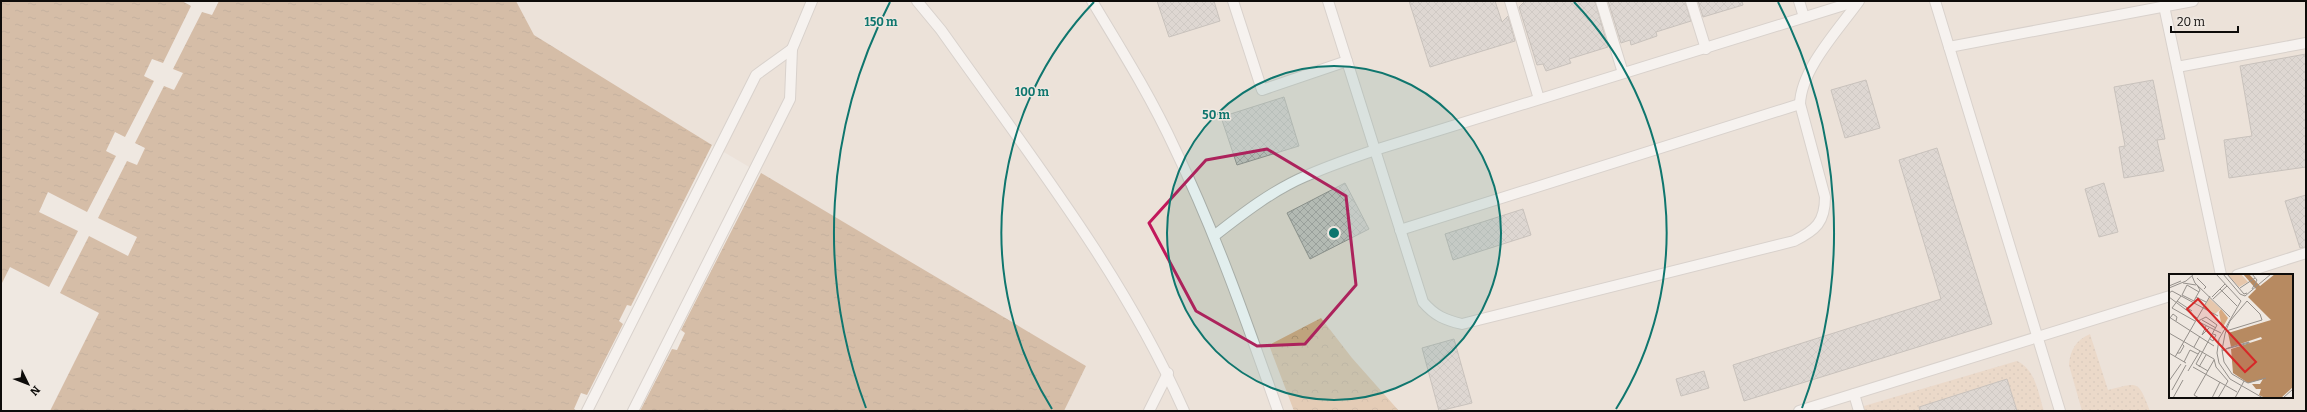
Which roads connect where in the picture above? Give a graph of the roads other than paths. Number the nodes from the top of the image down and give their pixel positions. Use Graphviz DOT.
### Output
graph roads {
  1 [pos="812,1"];
  2 [pos="917,1"];
  3 [pos="1092,1"];
  4 [pos="1233,1"];
  5 [pos="1328,1"];
  6 [pos="1510,1"];
  7 [pos="1601,1"];
  8 [pos="1691,1"];
  9 [pos="1799,1"];
  10 [pos="1858,1"];
  11 [pos="1935,1"];
  12 [pos="2193,1"];
  13 [pos="2164,6"];
  14 [pos="1804,17"];
  15 [pos="2306,42"];
  16 [pos="1949,47"];
  17 [pos="792,49"];
  18 [pos="1706,49"];
  19 [pos="1347,61"];
  20 [pos="2177,67"];
  21 [pos="1623,73"];
  22 [pos="1539,99"];
  23 [pos="1800,104"];
  24 [pos="1375,150"];
  25 [pos="1400,230"];
  26 [pos="1214,236"];
  27 [pos="2306,253"];
  28 [pos="2221,274"];
  29 [pos="2240,274"];
  30 [pos="2169,296"];
  31 [pos="2038,337"];
  32 [pos="1168,373"];
  33 [pos="1854,394"];
  34 [pos="587,411"];
  35 [pos="633,411"];
  36 [pos="1149,411"];
  37 [pos="1184,411"];
  38 [pos="1278,411"];
  39 [pos="1799,411"];
  40 [pos="1859,411"];
  41 [pos="2060,411"];
  1 -- 17 [label="lane"];
  2 -- 32 [label="lane"];
  3 -- 26 [label="lane"];
  4 -- 19 [label="lane"];
  5 -- 19 [label="lane"];
  6 -- 22 [label="lane"];
  7 -- 21 [label="lane"];
  8 -- 18 [label="lane"];
  9 -- 14 [label="lane"];
  10 -- 14 [label="lane"];
  10 -- 23 [label="lane"];
  11 -- 16 [label="lane"];
  12 -- 13 [label="lane"];
  13 -- 16 [label="lane"];
  13 -- 20 [label="lane"];
  14 -- 18 [label="lane"];
  15 -- 20 [label="lane"];
  16 -- 31 [label="lane"];
  17 -- 34 [label="lane"];
  17 -- 35 [label="lane"];
  18 -- 21 [label="lane"];
  19 -- 24 [label="lane"];
  20 -- 28 [label="lane"];
  21 -- 22 [label="lane"];
  22 -- 24 [label="lane"];
  23 -- 25 [label="lane"];
  23 -- 25 [label="lane"];
  24 -- 25 [label="lane"];
  24 -- 26 [label="lane"];
  26 -- 38 [label="lane"];
  27 -- 29 [label="lane"];
  30 -- 31 [label="lane"];
  31 -- 33 [label="lane"];
  31 -- 41 [label="lane"];
  32 -- 36 [label="lane"];
  32 -- 37 [label="lane"];
  33 -- 39 [label="lane"];
  33 -- 40 [label="lane"];
}
